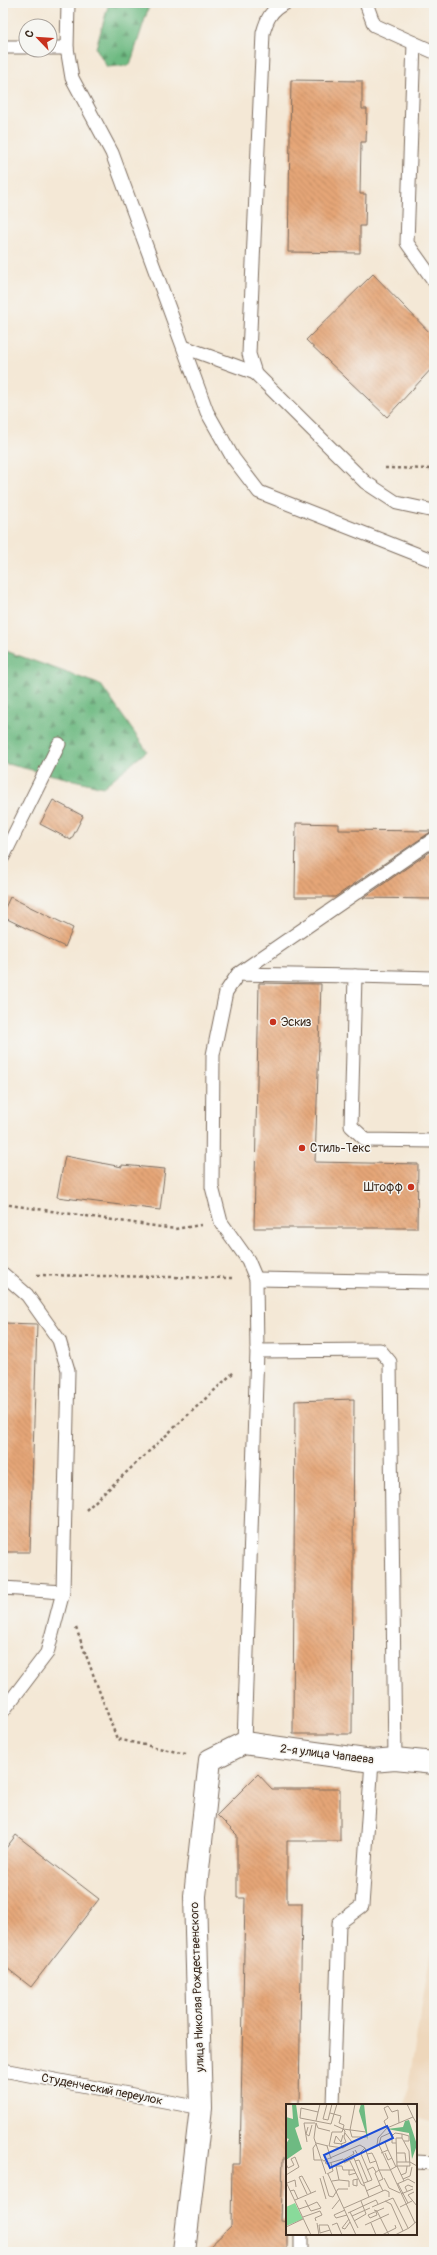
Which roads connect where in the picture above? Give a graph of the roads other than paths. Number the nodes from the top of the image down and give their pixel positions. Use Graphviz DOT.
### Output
graph roads {
  1 [pos="68,3"];
  2 [pos="286,3"];
  3 [pos="366,3"];
  4 [pos="414,43"];
  5 [pos="3,47"];
  6 [pos="18,47"];
  7 [pos="58,48"];
  8 [pos="67,48"];
  9 [pos="434,52"];
  10 [pos="434,281"];
  11 [pos="184,347"];
  12 [pos="255,373"];
  13 [pos="434,511"];
  14 [pos="434,561"];
  15 [pos="59,744"];
  16 [pos="434,839"];
  17 [pos="3,857"];
  18 [pos="238,974"];
  19 [pos="355,976"];
  20 [pos="434,978"];
  21 [pos="434,1141"];
  22 [pos="4,1274"];
  23 [pos="256,1279"];
  24 [pos="434,1282"];
  25 [pos="257,1351"];
  26 [pos="3,1588"];
  27 [pos="63,1592"];
  28 [pos="3,1711"];
  29 [pos="244,1743"];
  30 [pos="395,1759"];
  31 [pos="372,1761"];
  32 [pos="434,1763"];
  33 [pos="3,2070"];
  34 [pos="333,2104"];
  35 [pos="200,2108"];
  36 [pos="417,2162"];
  37 [pos="434,2163"];
  38 [pos="301,2235"];
  39 [pos="184,2252"];
  40 [pos="301,2252"];
  1 -- 8 [label="lane"];
  2 -- 12 [label="lane"];
  3 -- 4 [label="lane"];
  4 -- 9 [label="lane"];
  4 -- 10 [label="lane"];
  5 -- 6 [label="lane"];
  7 -- 8 [label="lane"];
  8 -- 11 [label="lane"];
  11 -- 12 [label="lane"];
  11 -- 14 [label="lane"];
  12 -- 13 [label="lane"];
  15 -- 17 [label="lane"];
  16 -- 18 [label="lane"];
  18 -- 19 [label="lane"];
  18 -- 23 [label="lane"];
  19 -- 20 [label="lane"];
  19 -- 21 [label="lane"];
  22 -- 27 [label="lane"];
  23 -- 24 [label="lane"];
  23 -- 25 [label="lane"];
  25 -- 29 [label="lane"];
  25 -- 30 [label="lane"];
  26 -- 27 [label="lane"];
  27 -- 28 [label="lane"];
  29 -- 31 [label="street, 2-я улица Чапаева"];
  29 -- 35 [label="street, улица Николая Рождественского"];
  30 -- 31 [label="street, 2-я улица Чапаева"];
  30 -- 32 [label="street, 2-я улица Чапаева"];
  31 -- 34 [label="lane"];
  33 -- 35 [label="lane, Студенческий переулок"];
  35 -- 39 [label="street, улица Николая Рождественского"];
  36 -- 37 [label="lane"];
  38 -- 40 [label="lane"];
}
